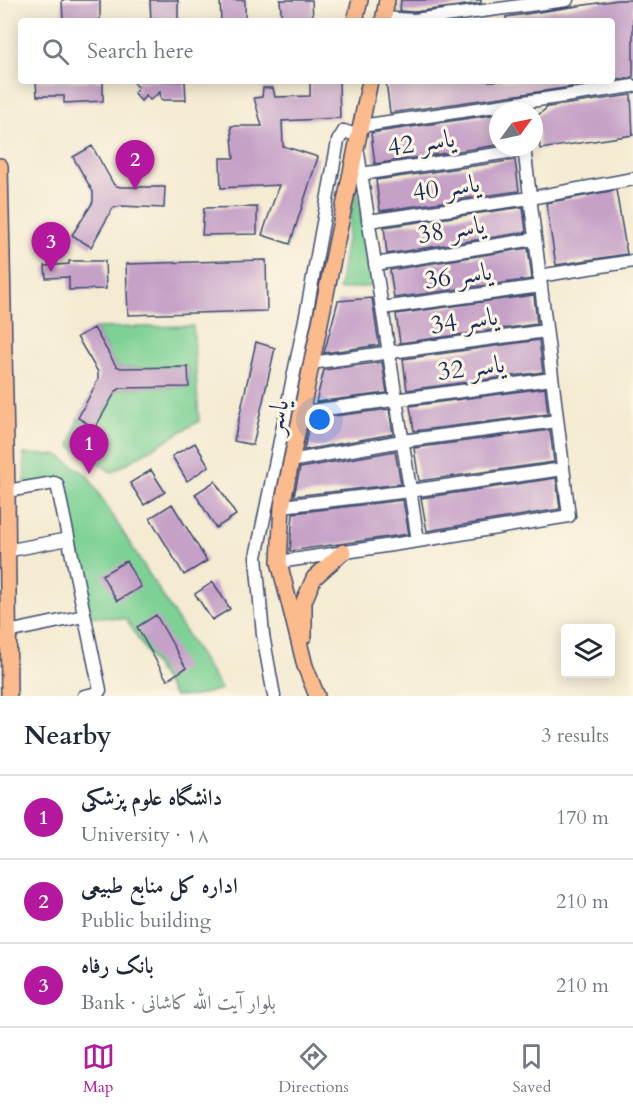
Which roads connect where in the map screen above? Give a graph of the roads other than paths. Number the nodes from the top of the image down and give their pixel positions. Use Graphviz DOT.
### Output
graph roads {
  1 [pos="360,0"];
  2 [pos="387,0"];
  3 [pos="567,0"];
  4 [pos="356,18"];
  5 [pos="383,18"];
  6 [pos="429,18"];
  7 [pos="369,84"];
  8 [pos="633,86"];
  9 [pos="580,87"];
  10 [pos="534,102"];
  11 [pos="489,112"];
  12 [pos="358,136"];
  13 [pos="489,154"];
  14 [pos="525,156"];
  15 [pos="0,166"];
  16 [pos="361,174"];
  17 [pos="633,179"];
  18 [pos="530,198"];
  19 [pos="368,221"];
  20 [pos="535,239"];
  21 [pos="633,261"];
  22 [pos="375,264"];
  23 [pos="540,281"];
  24 [pos="382,308"];
  25 [pos="546,331"];
  26 [pos="388,352"];
  27 [pos="311,363"];
  28 [pos="552,379"];
  29 [pos="396,399"];
  30 [pos="303,412"];
  31 [pos="557,421"];
  32 [pos="402,441"];
  33 [pos="290,461"];
  34 [pos="563,469"];
  35 [pos="7,491"];
  36 [pos="410,491"];
  37 [pos="282,506"];
  38 [pos="68,539"];
  39 [pos="418,541"];
  40 [pos="6,551"];
  41 [pos="343,552"];
  42 [pos="279,561"];
  43 [pos="84,616"];
  44 [pos="8,632"];
  45 [pos="305,666"];
  46 [pos="9,696"];
  47 [pos="84,696"];
  48 [pos="274,696"];
  49 [pos="317,696"];
  1 -- 4 [label="main road"];
  2 -- 5 [label="main road"];
  3 -- 6 [label="street"];
  7 -- 12 [label="main road, یاسر"];
  8 -- 9 [label="street"];
  9 -- 10 [label="street"];
  11 -- 12 [label="street"];
  12 -- 16 [label="street, یاسر"];
  12 -- 27 [label="main road, یاسر"];
  12 -- 48 [label="street"];
  13 -- 16 [label="street, یاسر 42"];
  14 -- 18 [label="street"];
  15 -- 35 [label="main road"];
  16 -- 19 [label="street, یاسر"];
  17 -- 18 [label="street, یاسر 40"];
  18 -- 19 [label="street, یاسر 40"];
  18 -- 20 [label="street"];
  19 -- 22 [label="street, یاسر"];
  20 -- 22 [label="street, یاسر 38"];
  20 -- 23 [label="street"];
  21 -- 23 [label="street, یاسر 36"];
  22 -- 24 [label="street, یاسر"];
  23 -- 24 [label="street, یاسر 36"];
  23 -- 25 [label="street"];
  24 -- 26 [label="street, یاسر"];
  25 -- 26 [label="street, یاسر 34"];
  25 -- 28 [label="street"];
  26 -- 27 [label="street, یاسر 34"];
  26 -- 29 [label="street, یاسر"];
  27 -- 30 [label="main road, یاسر"];
  28 -- 29 [label="street, یاسر 32"];
  28 -- 31 [label="street"];
  29 -- 30 [label="street, یاسر 32"];
  29 -- 32 [label="street, یاسر"];
  30 -- 33 [label="main road, یاسر"];
  31 -- 32 [label="street"];
  31 -- 34 [label="street"];
  32 -- 33 [label="street"];
  32 -- 36 [label="street, یاسر"];
  33 -- 37 [label="main road, یاسر"];
  34 -- 36 [label="street"];
  34 -- 39 [label="street"];
  35 -- 38 [label="street"];
  35 -- 40 [label="main road"];
  36 -- 37 [label="street"];
  36 -- 39 [label="street, یاسر"];
  37 -- 42 [label="main road, یاسر"];
  38 -- 40 [label="street"];
  38 -- 43 [label="street"];
  39 -- 41 [label="street"];
  40 -- 44 [label="main road"];
  41 -- 42 [label="street"];
  41 -- 45 [label="main road"];
  42 -- 45 [label="main road, یاسر"];
  43 -- 44 [label="street"];
  43 -- 47 [label="street"];
  44 -- 46 [label="main road"];
  45 -- 49 [label="main road, یاسر"];
}
